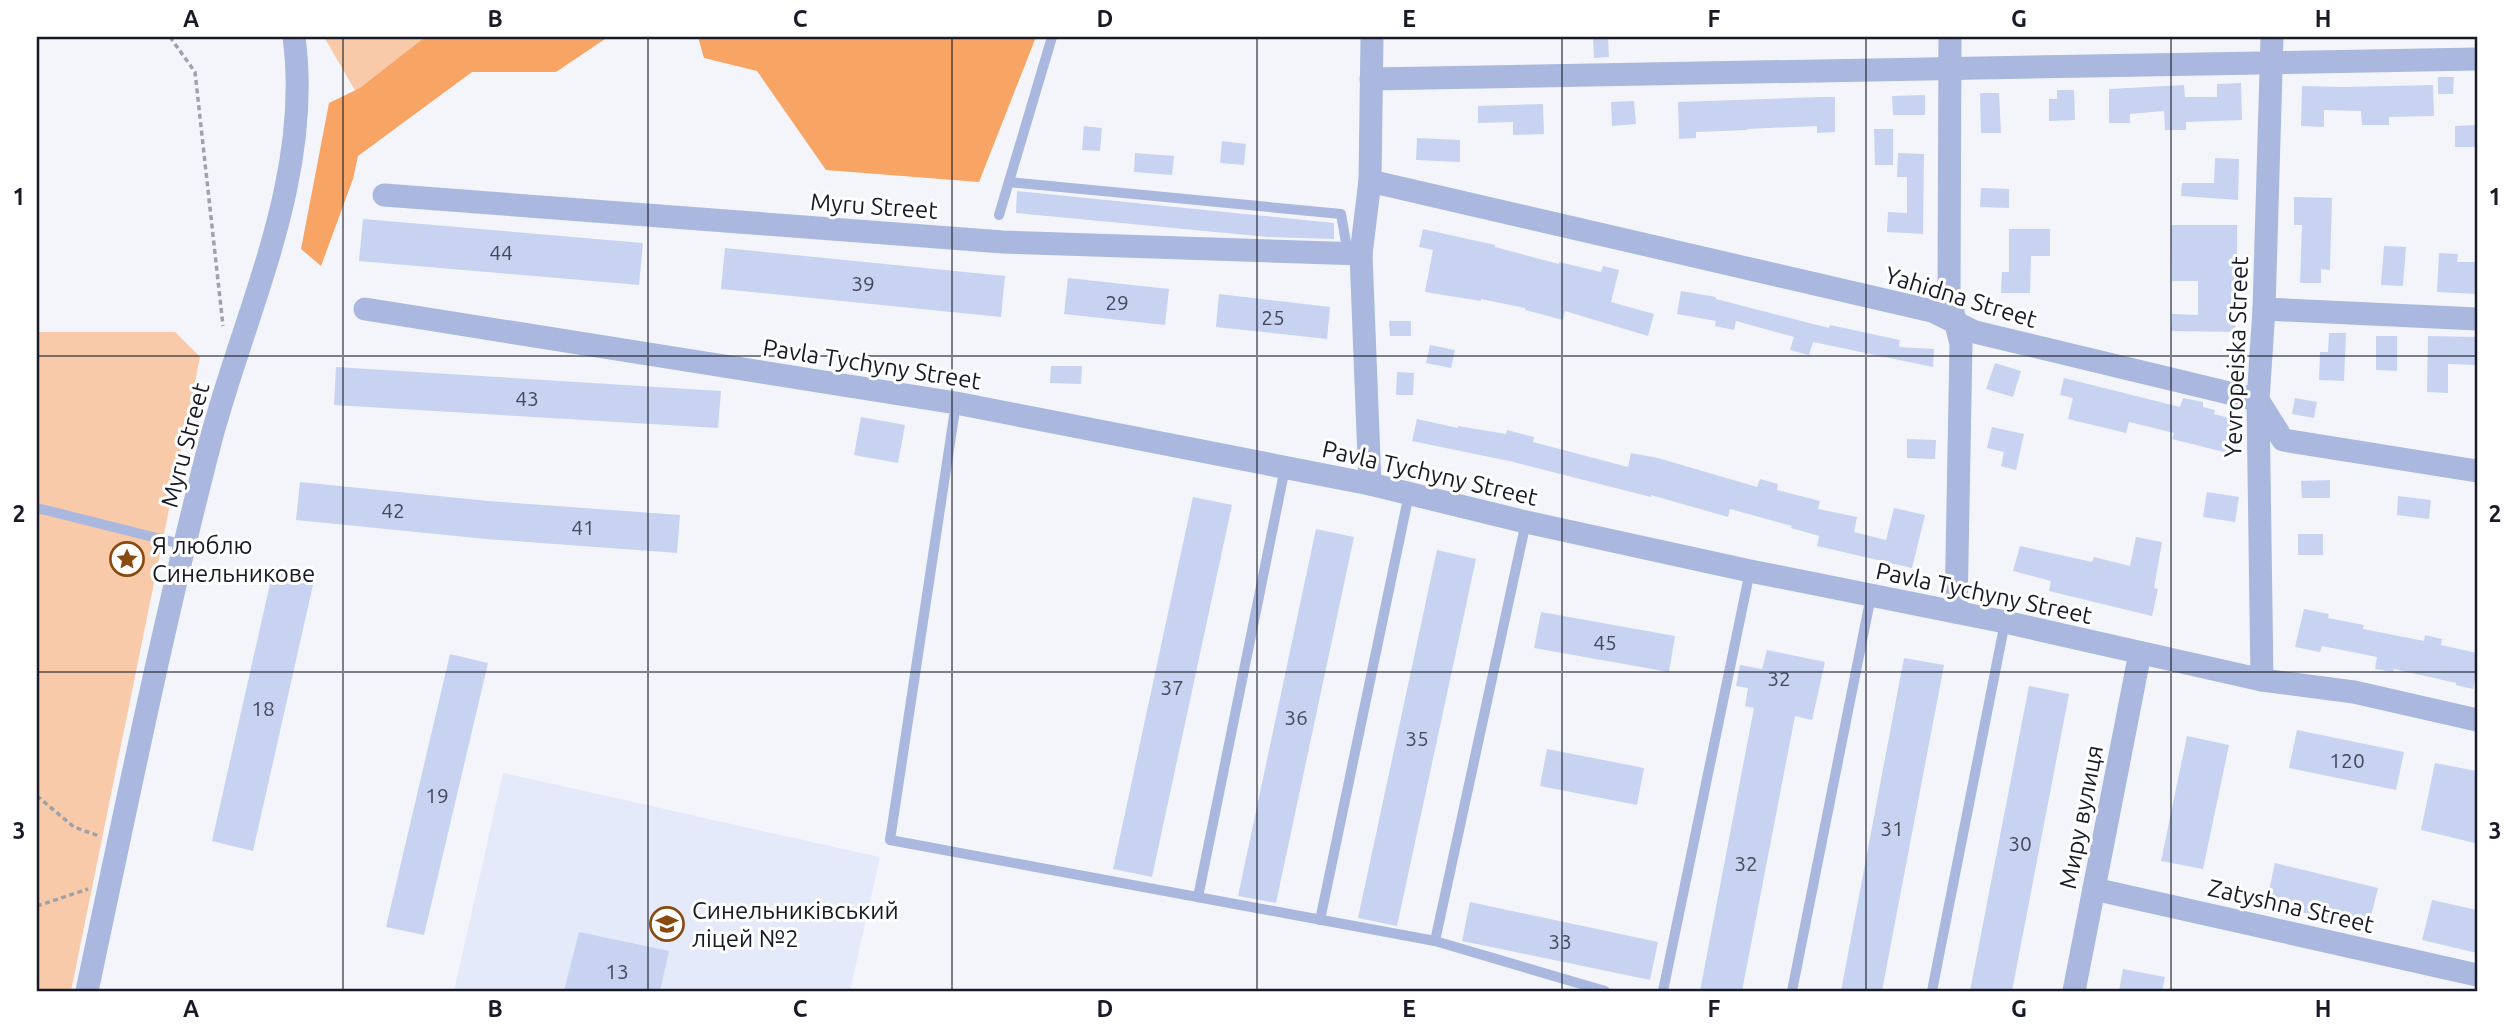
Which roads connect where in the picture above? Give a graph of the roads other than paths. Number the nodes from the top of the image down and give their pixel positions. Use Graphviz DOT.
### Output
graph roads {
  1 [pos="294,37"];
  2 [pos="1052,37"];
  3 [pos="1372,37"];
  4 [pos="1950,37"];
  5 [pos="2272,37"];
  6 [pos="2477,59"];
  7 [pos="2272,62"];
  8 [pos="1949,67"];
  9 [pos="1371,79"];
  10 [pos="1370,181"];
  11 [pos="1009,183"];
  12 [pos="384,195"];
  13 [pos="999,215"];
  14 [pos="1354,254"];
  15 [pos="365,309"];
  16 [pos="2264,309"];
  17 [pos="2477,319"];
  18 [pos="1953,320"];
  19 [pos="2259,400"];
  20 [pos="956,403"];
  21 [pos="1284,468"];
  22 [pos="2477,471"];
  23 [pos="1370,484"];
  24 [pos="1409,494"];
  25 [pos="37,508"];
  26 [pos="1526,522"];
  27 [pos="185,545"];
  28 [pos="1750,571"];
  29 [pos="1871,596"];
  30 [pos="1956,612"];
  31 [pos="2005,622"];
  32 [pos="2140,653"];
  33 [pos="2262,680"];
  34 [pos="2477,720"];
  35 [pos="2094,889"];
  36 [pos="1198,897"];
  37 [pos="1320,920"];
  38 [pos="1435,941"];
  39 [pos="2477,975"];
  40 [pos="87,991"];
  41 [pos="1605,991"];
  42 [pos="1663,991"];
  43 [pos="1792,991"];
  44 [pos="1932,991"];
  45 [pos="2074,991"];
  1 -- 27 [label="street, Myru Street"];
  2 -- 11 [label="lane"];
  3 -- 9 [label="street"];
  4 -- 8 [label="street"];
  5 -- 7 [label="street, Yevropeiska Street"];
  6 -- 7 [label="street"];
  7 -- 8 [label="street"];
  7 -- 16 [label="street, Yevropeiska Street"];
  8 -- 9 [label="street"];
  8 -- 18 [label="street"];
  9 -- 10 [label="street"];
  10 -- 14 [label="street"];
  10 -- 18 [label="street, Yahidna Street"];
  11 -- 13 [label="lane"];
  11 -- 14 [label="lane"];
  12 -- 14 [label="street, Myru Street"];
  14 -- 23 [label="street"];
  15 -- 20 [label="street, Pavla Tychyny Street"];
  16 -- 17 [label="street"];
  16 -- 19 [label="street, Yevropeiska Street"];
  18 -- 19 [label="street, Yahidna Street"];
  18 -- 30 [label="street"];
  19 -- 22 [label="street"];
  19 -- 33 [label="street, Yevropeiska Street"];
  20 -- 21 [label="street, Pavla Tychyny Street"];
  20 -- 36 [label="lane"];
  21 -- 23 [label="street, Pavla Tychyny Street"];
  21 -- 36 [label="lane"];
  23 -- 24 [label="street, Pavla Tychyny Street"];
  24 -- 26 [label="street, Pavla Tychyny Street"];
  24 -- 37 [label="lane"];
  25 -- 27 [label="lane"];
  26 -- 28 [label="street, Pavla Tychyny Street"];
  26 -- 38 [label="lane"];
  27 -- 40 [label="street, Myru Street"];
  28 -- 29 [label="street, Pavla Tychyny Street"];
  28 -- 42 [label="lane"];
  29 -- 30 [label="street, Pavla Tychyny Street"];
  29 -- 43 [label="lane"];
  30 -- 31 [label="street, Pavla Tychyny Street"];
  31 -- 32 [label="street, Pavla Tychyny Street"];
  31 -- 44 [label="lane"];
  32 -- 33 [label="street, Pavla Tychyny Street"];
  32 -- 35 [label="street, Миру вулиця"];
  33 -- 34 [label="street, Pavla Tychyny Street"];
  35 -- 39 [label="street, Zatyshna Street"];
  35 -- 45 [label="street, Миру вулиця"];
  36 -- 37 [label="lane"];
  37 -- 38 [label="lane"];
  38 -- 41 [label="lane"];
}
